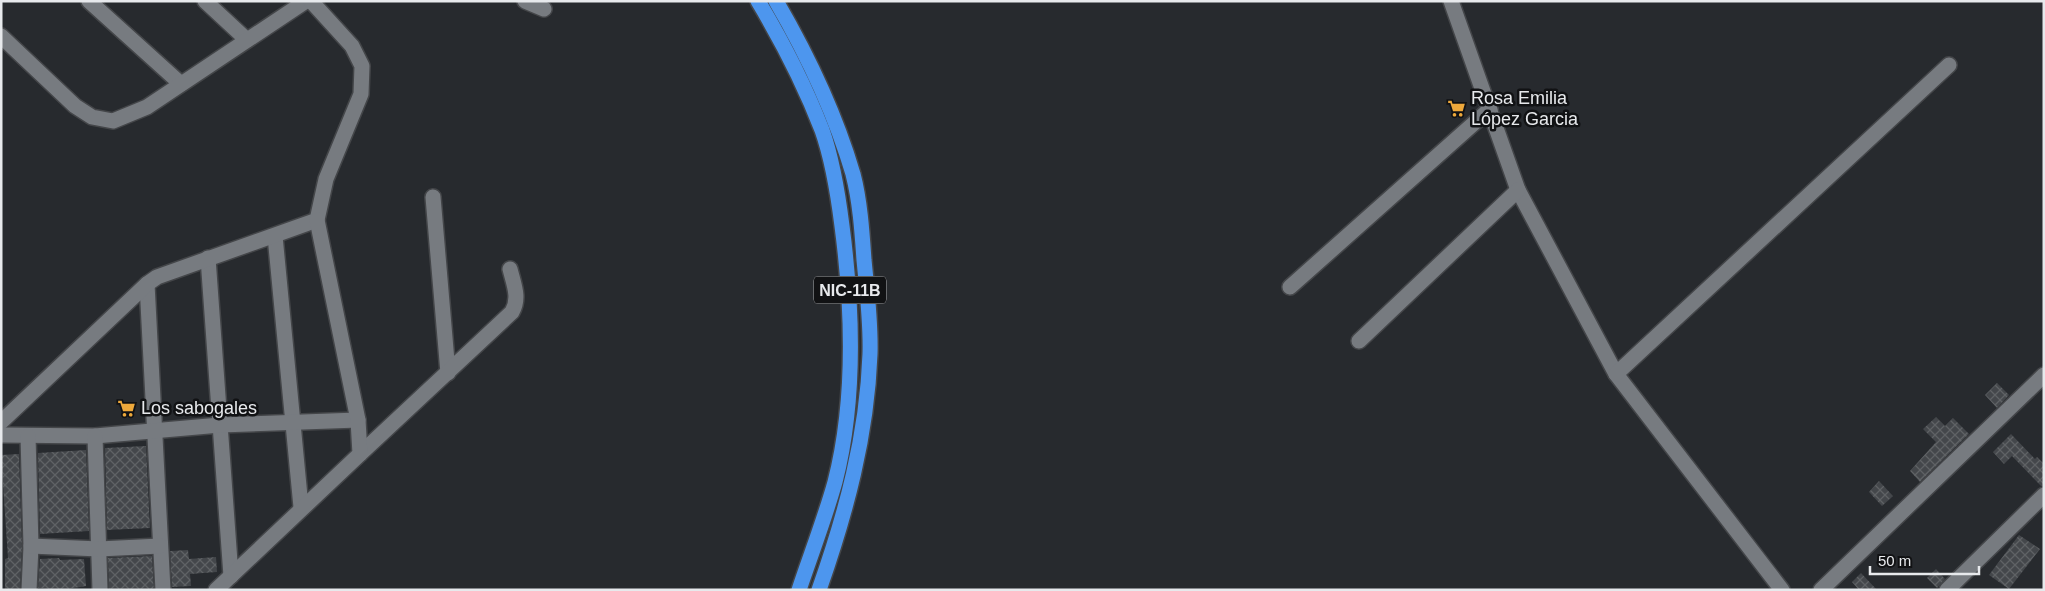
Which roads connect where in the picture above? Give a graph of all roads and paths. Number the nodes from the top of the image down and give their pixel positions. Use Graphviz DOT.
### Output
graph roads {
  1 [pos="89,1"];
  2 [pos="205,1"];
  3 [pos="306,1"];
  4 [pos="311,1"];
  5 [pos="525,1"];
  6 [pos="758,1"];
  7 [pos="776,1"];
  8 [pos="1451,1"];
  9 [pos="544,9"];
  10 [pos="1,36"];
  11 [pos="247,40"];
  12 [pos="1949,64"];
  13 [pos="181,84"];
  14 [pos="1490,109"];
  15 [pos="1518,190"];
  16 [pos="432,198"];
  17 [pos="317,220"];
  18 [pos="275,236"];
  19 [pos="208,258"];
  20 [pos="510,269"];
  21 [pos="147,284"];
  22 [pos="1290,288"];
  23 [pos="1358,341"];
  24 [pos="448,374"];
  25 [pos="1616,374"];
  26 [pos="2044,376"];
  27 [pos="358,420"];
  28 [pos="1,422"];
  29 [pos="293,422"];
  30 [pos="220,425"];
  31 [pos="155,431"];
  32 [pos="1,435"];
  33 [pos="28,436"];
  34 [pos="95,436"];
  35 [pos="360,454"];
  36 [pos="2044,495"];
  37 [pos="302,507"];
  38 [pos="32,546"];
  39 [pos="160,546"];
  40 [pos="99,549"];
  41 [pos="231,576"];
  42 [pos="29,590"];
  43 [pos="100,590"];
  44 [pos="163,590"];
  45 [pos="216,590"];
  46 [pos="799,590"];
  47 [pos="819,590"];
  48 [pos="1782,590"];
  49 [pos="1821,590"];
  50 [pos="1947,590"];
  1 -- 13 [label="street"];
  2 -- 11 [label="street"];
  3 -- 11 [label="street"];
  4 -- 17 [label="street"];
  5 -- 9 [label="street"];
  6 -- 46 [label="highway, NIC-11B"];
  7 -- 47 [label="highway, NIC-11B"];
  8 -- 14 [label="street"];
  10 -- 13 [label="street"];
  11 -- 13 [label="street"];
  12 -- 25 [label="street"];
  14 -- 15 [label="street"];
  14 -- 22 [label="street"];
  15 -- 23 [label="street"];
  15 -- 25 [label="street"];
  16 -- 24 [label="street"];
  17 -- 18 [label="street"];
  17 -- 27 [label="street"];
  18 -- 19 [label="street"];
  18 -- 29 [label="street"];
  19 -- 21 [label="street"];
  19 -- 30 [label="street"];
  20 -- 24 [label="street"];
  21 -- 28 [label="street"];
  21 -- 31 [label="street"];
  24 -- 35 [label="street"];
  25 -- 48 [label="street"];
  26 -- 49 [label="street"];
  27 -- 29 [label="street"];
  27 -- 35 [label="street"];
  29 -- 30 [label="street"];
  29 -- 37 [label="street"];
  30 -- 31 [label="street"];
  30 -- 41 [label="street"];
  31 -- 34 [label="street"];
  31 -- 39 [label="street"];
  32 -- 33 [label="street"];
  33 -- 34 [label="street"];
  33 -- 38 [label="street"];
  34 -- 40 [label="street"];
  35 -- 37 [label="street"];
  36 -- 50 [label="street"];
  37 -- 41 [label="street"];
  38 -- 40 [label="street"];
  38 -- 42 [label="street"];
  39 -- 40 [label="street"];
  39 -- 44 [label="street"];
  40 -- 43 [label="street"];
  41 -- 45 [label="street"];
}
